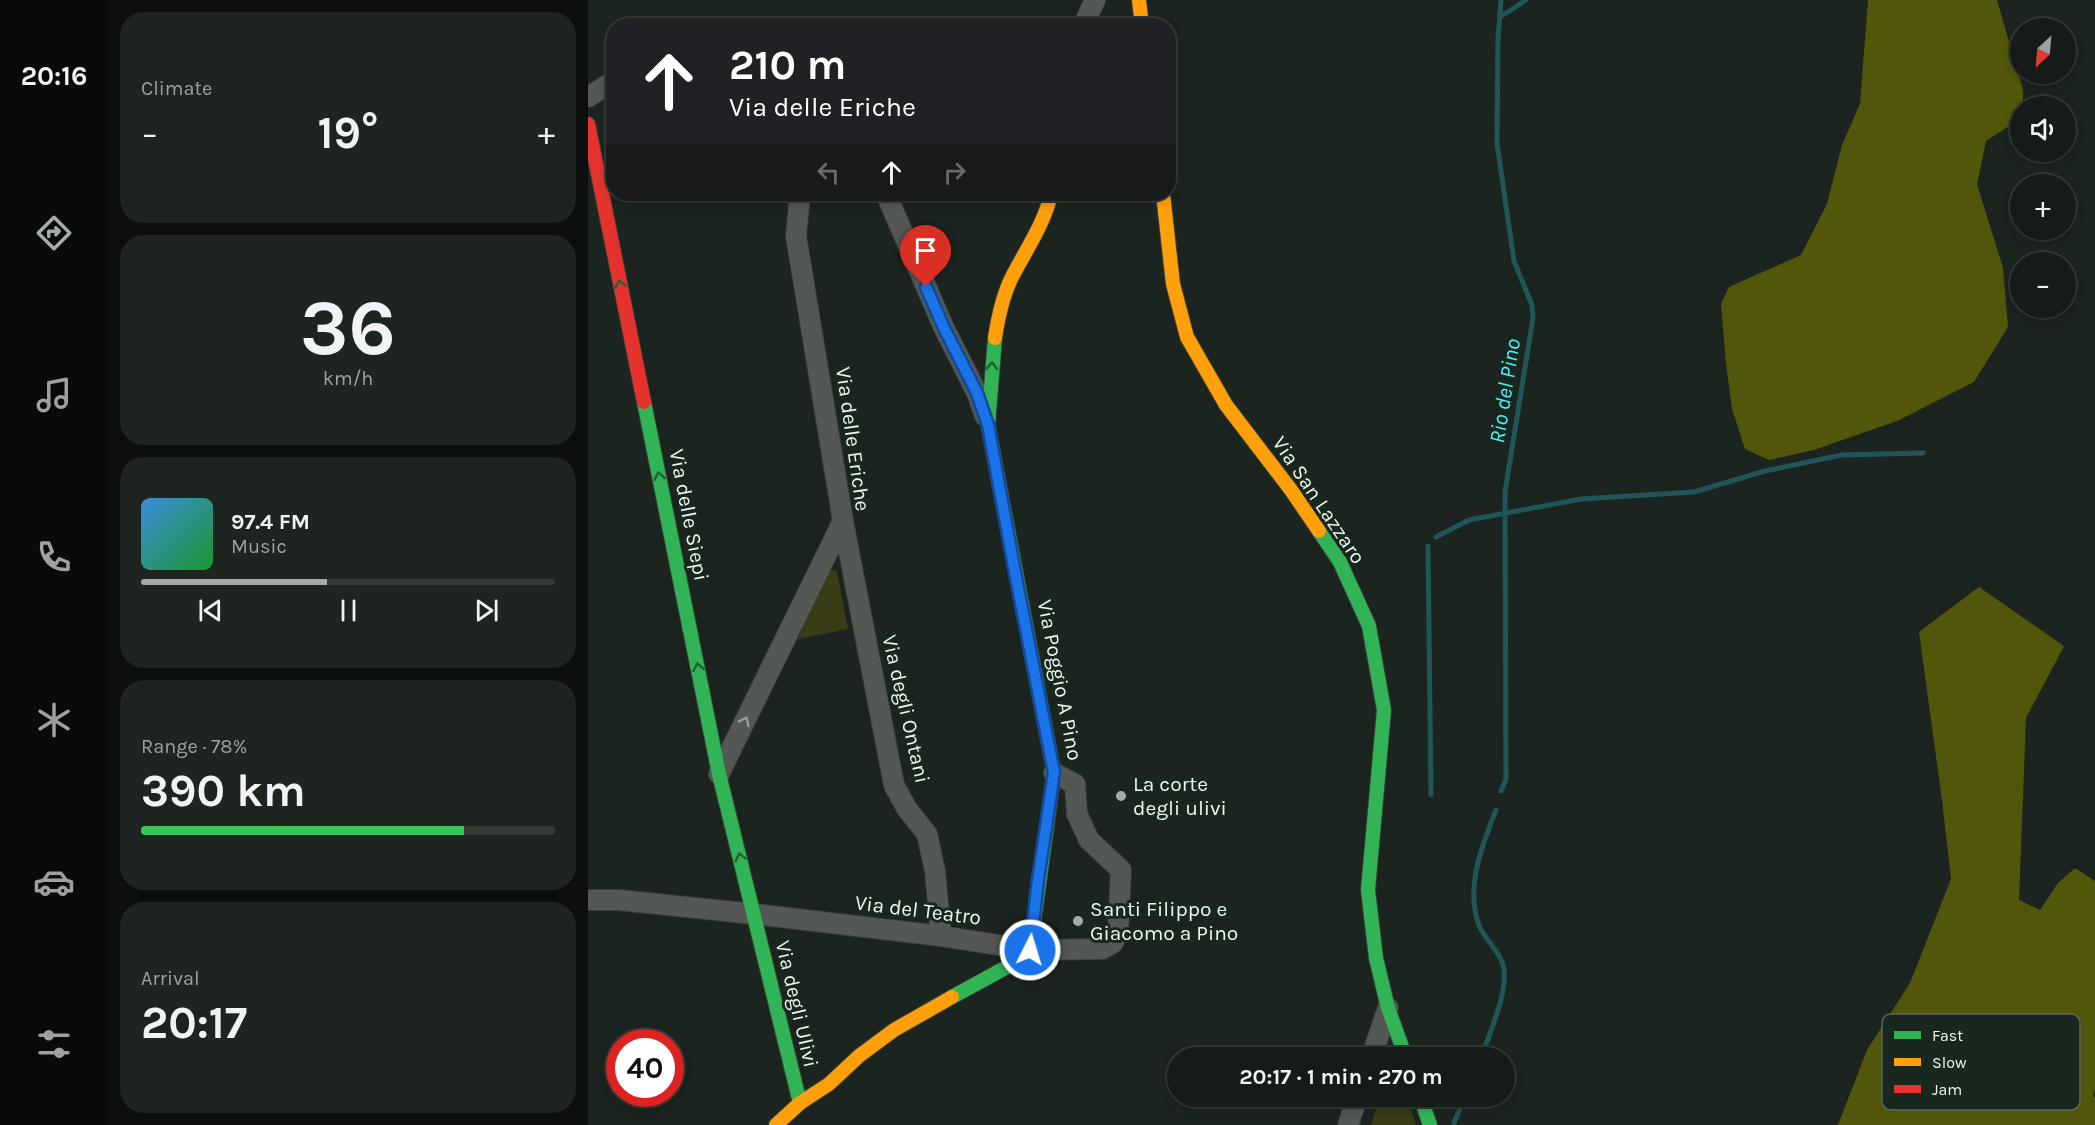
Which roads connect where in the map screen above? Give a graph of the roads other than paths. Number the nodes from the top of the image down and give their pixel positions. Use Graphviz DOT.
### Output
graph roads {
  1 [pos="1095,0"];
  2 [pos="1139,0"];
  3 [pos="1087,18"];
  4 [pos="1141,18"];
  5 [pos="606,86"];
  6 [pos="588,97"];
  7 [pos="588,124"];
  8 [pos="799,201"];
  9 [pos="889,201"];
  10 [pos="1049,201"];
  11 [pos="1163,201"];
  12 [pos="988,425"];
  13 [pos="843,521"];
  14 [pos="1054,773"];
  15 [pos="719,774"];
  16 [pos="588,900"];
  17 [pos="754,914"];
  18 [pos="941,936"];
  19 [pos="1030,950"];
  20 [pos="1388,1008"];
  21 [pos="1375,1047"];
  22 [pos="1402,1047"];
  23 [pos="800,1103"];
  24 [pos="1354,1107"];
  25 [pos="1424,1107"];
  26 [pos="776,1125"];
  27 [pos="1348,1125"];
  28 [pos="1430,1125"];
  1 -- 3 [label="street"];
  2 -- 4 [label="street"];
  5 -- 6 [label="street"];
  15 -- 7 [label="street, Via delle Siepi, one-way"];
  8 -- 13 [label="street, Via delle Eriche"];
  9 -- 12 [label="street"];
  12 -- 10 [label="street, Via Poggio A Pino, one-way"];
  11 -- 20 [label="street, Via San Lazzaro"];
  12 -- 14 [label="street, Via Poggio A Pino"];
  15 -- 13 [label="street, Via delle Eriche, one-way"];
  13 -- 18 [label="street, Via degli Ontani"];
  14 -- 19 [label="street, Via Poggio A Pino"];
  14 -- 19 [label="street, Via del Teatro"];
  17 -- 15 [label="street, Via delle Siepi, one-way"];
  16 -- 17 [label="street, Via del Teatro"];
  17 -- 18 [label="street, Via del Teatro"];
  17 -- 23 [label="street, Via degli Ulivi"];
  18 -- 19 [label="street, Via del Teatro"];
  19 -- 23 [label="street"];
  20 -- 21 [label="street"];
  20 -- 22 [label="street, Via San Lazzaro"];
  23 -- 26 [label="street"];
  24 -- 27 [label="street"];
  25 -- 28 [label="street"];
}
